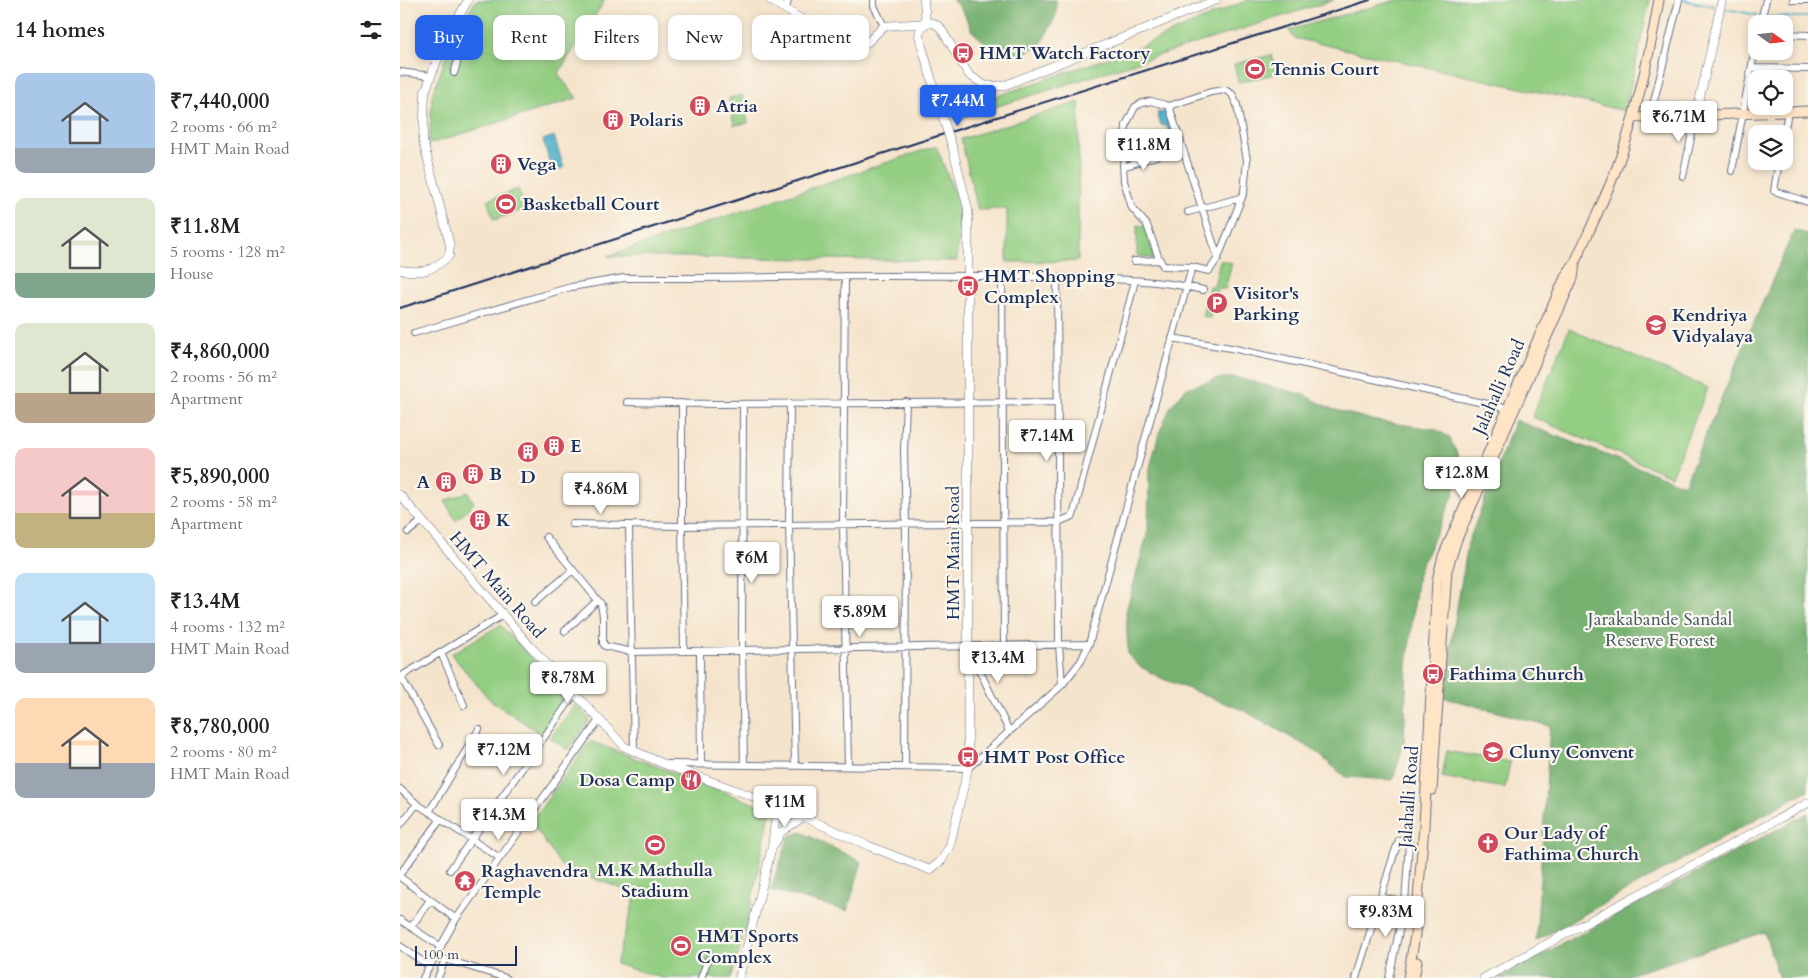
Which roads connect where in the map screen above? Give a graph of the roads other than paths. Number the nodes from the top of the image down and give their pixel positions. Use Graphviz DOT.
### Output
graph roads {
  1 [pos="468,0"];
  2 [pos="770,0"];
  3 [pos="788,0"];
  4 [pos="874,0"];
  5 [pos="924,0"];
  6 [pos="1216,0"];
  7 [pos="1659,0"];
  8 [pos="1679,0"];
  9 [pos="1722,0"];
  10 [pos="1766,0"];
  11 [pos="1793,0"];
  12 [pos="1808,0"];
  13 [pos="786,9"];
  14 [pos="460,15"];
  15 [pos="1762,15"];
  16 [pos="926,23"];
  17 [pos="884,26"];
  18 [pos="1793,34"];
  19 [pos="1808,35"];
  20 [pos="437,60"];
  21 [pos="458,60"];
  22 [pos="1753,60"];
  23 [pos="1752,68"];
  24 [pos="1808,69"];
  25 [pos="400,72"];
  26 [pos="454,73"];
  27 [pos="431,76"];
  28 [pos="1170,106"];
  29 [pos="1808,110"];
  30 [pos="1793,111"];
  31 [pos="1744,112"];
  32 [pos="1748,112"];
  33 [pos="1696,115"];
  34 [pos="1650,117"];
  35 [pos="1633,118"];
  36 [pos="1159,155"];
  37 [pos="1123,166"];
  38 [pos="1778,170"];
  39 [pos="1732,171"];
  40 [pos="1683,176"];
  41 [pos="1240,198"];
  42 [pos="1808,202"];
  43 [pos="1202,208"];
  44 [pos="1188,212"];
  45 [pos="1218,258"];
  46 [pos="1160,260"];
  47 [pos="1134,261"];
  48 [pos="1192,267"];
  49 [pos="400,270"];
  50 [pos="968,275"];
  51 [pos="845,276"];
  52 [pos="1002,276"];
  53 [pos="1057,278"];
  54 [pos="1135,281"];
  55 [pos="1187,286"];
  56 [pos="1203,290"];
  57 [pos="414,333"];
  58 [pos="1172,338"];
  59 [pos="627,402"];
  60 [pos="906,402"];
  61 [pos="968,402"];
  62 [pos="1002,402"];
  63 [pos="1057,402"];
  64 [pos="682,403"];
  65 [pos="790,403"];
  66 [pos="844,403"];
  67 [pos="743,404"];
  68 [pos="1510,409"];
  69 [pos="400,495"];
  70 [pos="422,521"];
  71 [pos="968,522"];
  72 [pos="1003,522"];
  73 [pos="1058,522"];
  74 [pos="906,523"];
  75 [pos="572,524"];
  76 [pos="789,524"];
  77 [pos="843,524"];
  78 [pos="742,525"];
  79 [pos="629,526"];
  80 [pos="682,526"];
  81 [pos="408,532"];
  82 [pos="546,537"];
  83 [pos="573,570"];
  84 [pos="598,600"];
  85 [pos="534,602"];
  86 [pos="503,615"];
  87 [pos="1439,627"];
  88 [pos="566,631"];
  89 [pos="1089,644"];
  90 [pos="1059,645"];
  91 [pos="1004,646"];
  92 [pos="968,647"];
  93 [pos="904,648"];
  94 [pos="845,649"];
  95 [pos="684,650"];
  96 [pos="742,650"];
  97 [pos="792,650"];
  98 [pos="700,651"];
  99 [pos="632,652"];
  100 [pos="441,653"];
  101 [pos="400,677"];
  102 [pos="1062,685"];
  103 [pos="574,694"];
  104 [pos="464,704"];
  105 [pos="599,720"];
  106 [pos="479,729"];
  107 [pos="1009,731"];
  108 [pos="439,745"];
  109 [pos="634,751"];
  110 [pos="664,764"];
  111 [pos="701,764"];
  112 [pos="744,765"];
  113 [pos="795,765"];
  114 [pos="848,766"];
  115 [pos="905,767"];
  116 [pos="968,768"];
  117 [pos="402,793"];
  118 [pos="1808,802"];
  119 [pos="417,804"];
  120 [pos="779,806"];
  121 [pos="429,812"];
  122 [pos="803,817"];
  123 [pos="441,819"];
  124 [pos="400,825"];
  125 [pos="471,840"];
  126 [pos="772,847"];
  127 [pos="500,858"];
  128 [pos="450,870"];
  129 [pos="400,876"];
  130 [pos="1381,897"];
  131 [pos="430,900"];
  132 [pos="1405,903"];
  133 [pos="456,919"];
  134 [pos="400,920"];
  135 [pos="411,927"];
  136 [pos="400,946"];
  137 [pos="441,946"];
  138 [pos="435,956"];
  139 [pos="445,959"];
  140 [pos="708,959"];
  141 [pos="429,966"];
  142 [pos="493,976"];
  143 [pos="423,978"];
  144 [pos="438,978"];
  145 [pos="506,978"];
  146 [pos="701,978"];
  147 [pos="738,978"];
  148 [pos="1356,978"];
  149 [pos="1389,978"];
  150 [pos="1408,978"];
  151 [pos="1414,978"];
  152 [pos="1484,978"];
  1 -- 14 [label="street"];
  2 -- 13 [label="street"];
  3 -- 13 [label="street"];
  4 -- 17 [label="street"];
  5 -- 16 [label="street, HMT Main Road"];
  6 -- 16 [label="street"];
  7 -- 35 [label="main road, Jalahalli Road"];
  8 -- 34 [label="street"];
  9 -- 33 [label="street"];
  10 -- 15 [label="street"];
  11 -- 12 [label="street"];
  13 -- 17 [label="street"];
  16 -- 17 [label="street"];
  16 -- 50 [label="street, HMT Main Road, bridge"];
  18 -- 19 [label="street"];
  20 -- 27 [label="street"];
  21 -- 26 [label="street"];
  22 -- 23 [label="street"];
  23 -- 24 [label="street"];
  23 -- 31 [label="street"];
  25 -- 27 [label="street"];
  27 -- 49 [label="street"];
  28 -- 37 [label="street"];
  28 -- 41 [label="street"];
  28 -- 43 [label="street"];
  29 -- 30 [label="main road"];
  31 -- 32 [label="main road"];
  31 -- 33 [label="main road"];
  31 -- 39 [label="street"];
  33 -- 34 [label="main road"];
  33 -- 40 [label="street"];
  34 -- 35 [label="main road"];
  35 -- 68 [label="main road, Jalahalli Road"];
  36 -- 37 [label="street"];
  37 -- 46 [label="street"];
  38 -- 42 [label="street"];
  41 -- 43 [label="street"];
  41 -- 45 [label="street"];
  43 -- 44 [label="street"];
  43 -- 45 [label="street"];
  45 -- 48 [label="street"];
  46 -- 47 [label="street"];
  46 -- 48 [label="street"];
  48 -- 55 [label="street"];
  50 -- 51 [label="street"];
  50 -- 52 [label="street"];
  50 -- 61 [label="street, HMT Main Road"];
  51 -- 57 [label="street"];
  51 -- 66 [label="street"];
  52 -- 53 [label="street"];
  52 -- 62 [label="street"];
  53 -- 54 [label="street"];
  53 -- 63 [label="street"];
  54 -- 55 [label="street"];
  54 -- 73 [label="street"];
  55 -- 56 [label="street"];
  55 -- 58 [label="street"];
  58 -- 68 [label="street"];
  58 -- 89 [label="street"];
  59 -- 64 [label="street"];
  60 -- 61 [label="street"];
  60 -- 66 [label="street"];
  60 -- 74 [label="street"];
  61 -- 62 [label="street"];
  61 -- 71 [label="street, HMT Main Road"];
  62 -- 63 [label="street"];
  62 -- 72 [label="street"];
  63 -- 73 [label="street"];
  64 -- 67 [label="street"];
  64 -- 80 [label="street"];
  65 -- 66 [label="street"];
  65 -- 67 [label="street"];
  65 -- 76 [label="street"];
  66 -- 77 [label="street"];
  67 -- 78 [label="street"];
  68 -- 87 [label="main road, Jalahalli Road"];
  69 -- 70 [label="street, HMT Main Road"];
  70 -- 81 [label="street"];
  70 -- 86 [label="street, HMT Main Road"];
  71 -- 72 [label="street"];
  71 -- 74 [label="street"];
  71 -- 92 [label="street, HMT Main Road"];
  72 -- 73 [label="street"];
  72 -- 91 [label="street"];
  73 -- 90 [label="street"];
  74 -- 77 [label="street"];
  74 -- 93 [label="street"];
  75 -- 79 [label="street"];
  76 -- 77 [label="street"];
  76 -- 78 [label="street"];
  76 -- 97 [label="street"];
  77 -- 94 [label="street"];
  78 -- 80 [label="street"];
  78 -- 96 [label="street"];
  79 -- 80 [label="street"];
  79 -- 99 [label="street"];
  80 -- 95 [label="street"];
  82 -- 83 [label="street"];
  83 -- 84 [label="street"];
  83 -- 85 [label="street"];
  84 -- 88 [label="street"];
  84 -- 99 [label="street"];
  86 -- 100 [label="street"];
  86 -- 103 [label="street, HMT Main Road"];
  87 -- 150 [label="main road, Jalahalli Road"];
  87 -- 151 [label="main road"];
  89 -- 90 [label="street"];
  89 -- 102 [label="street"];
  90 -- 91 [label="street"];
  90 -- 102 [label="street"];
  91 -- 92 [label="street"];
  92 -- 93 [label="street"];
  92 -- 107 [label="street"];
  92 -- 116 [label="street, HMT Main Road"];
  93 -- 94 [label="street"];
  93 -- 115 [label="street"];
  94 -- 97 [label="street"];
  94 -- 114 [label="street"];
  95 -- 98 [label="street"];
  95 -- 99 [label="street"];
  96 -- 97 [label="street"];
  96 -- 98 [label="street"];
  96 -- 112 [label="street"];
  97 -- 113 [label="street"];
  98 -- 111 [label="street"];
  99 -- 109 [label="street"];
  100 -- 101 [label="street"];
  100 -- 104 [label="street"];
  101 -- 108 [label="street"];
  102 -- 107 [label="street"];
  103 -- 105 [label="street, HMT Main Road"];
  103 -- 125 [label="street"];
  105 -- 109 [label="street, HMT Main Road"];
  105 -- 127 [label="street"];
  106 -- 121 [label="street"];
  107 -- 116 [label="street"];
  109 -- 110 [label="street, HMT Main Road"];
  110 -- 111 [label="street"];
  110 -- 120 [label="street, HMT Main Road"];
  111 -- 112 [label="street"];
  112 -- 113 [label="street"];
  113 -- 114 [label="street"];
  114 -- 115 [label="street"];
  115 -- 116 [label="street"];
  116 -- 122 [label="street, HMT Main Road"];
  117 -- 119 [label="street"];
  118 -- 152 [label="street"];
  119 -- 121 [label="street"];
  119 -- 124 [label="street"];
  120 -- 122 [label="street, HMT Main Road"];
  120 -- 126 [label="street"];
  121 -- 123 [label="street"];
  122 -- 126 [label="street"];
  123 -- 125 [label="street"];
  123 -- 129 [label="street"];
  125 -- 127 [label="street"];
  125 -- 128 [label="street"];
  126 -- 147 [label="street"];
  127 -- 133 [label="street"];
  129 -- 131 [label="street"];
  130 -- 132 [label="street"];
  130 -- 132 [label="street"];
  130 -- 148 [label="street"];
  131 -- 133 [label="street"];
  131 -- 135 [label="street"];
  132 -- 149 [label="street"];
  133 -- 137 [label="street"];
  134 -- 135 [label="street"];
  135 -- 137 [label="street"];
  136 -- 141 [label="street"];
  137 -- 138 [label="street"];
  138 -- 139 [label="street"];
  138 -- 141 [label="street"];
  139 -- 142 [label="street"];
  139 -- 144 [label="street"];
  140 -- 146 [label="street"];
  141 -- 143 [label="street"];
  142 -- 145 [label="street"];
}
